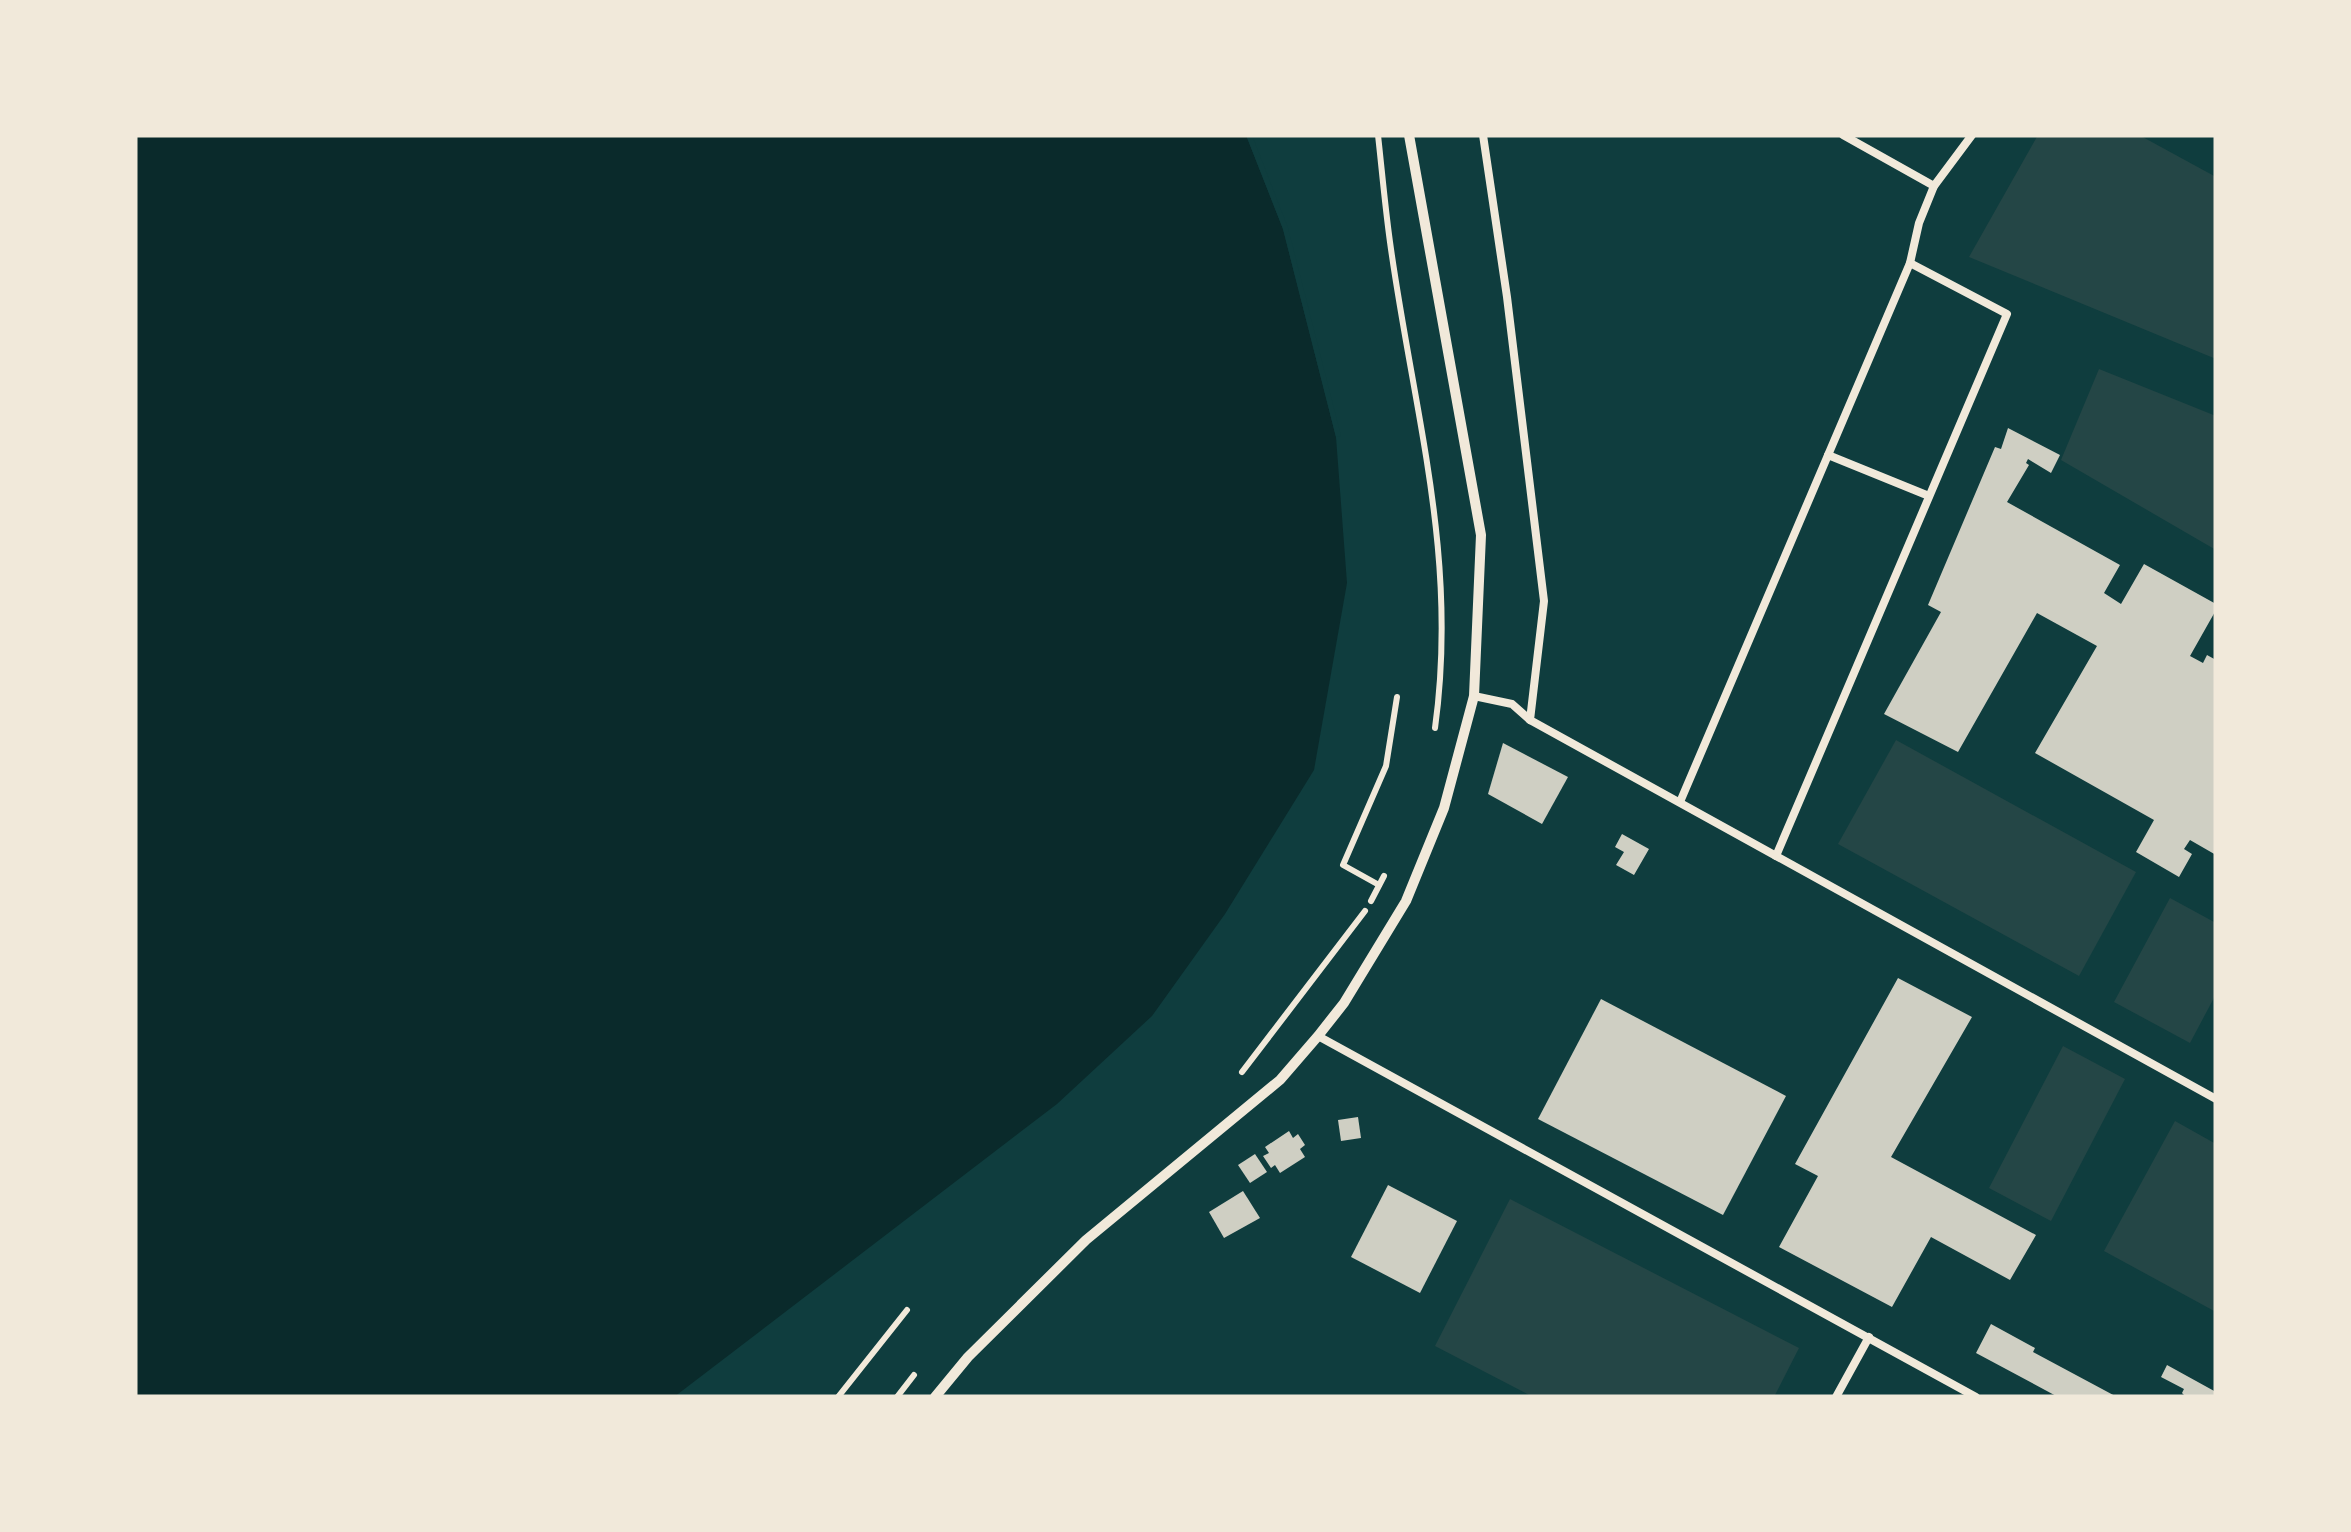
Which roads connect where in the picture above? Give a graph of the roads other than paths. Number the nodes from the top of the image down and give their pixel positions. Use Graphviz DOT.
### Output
graph roads {
  1 [pos="1409,135"];
  2 [pos="1483,135"];
  3 [pos="1842,135"];
  4 [pos="1972,135"];
  5 [pos="1934,186"];
  6 [pos="1910,262"];
  7 [pos="1828,455"];
  8 [pos="1929,496"];
  9 [pos="1474,696"];
  10 [pos="1530,720"];
  11 [pos="1680,802"];
  12 [pos="1776,856"];
  13 [pos="1318,1036"];
  14 [pos="2216,1099"];
  15 [pos="1869,1336"];
  16 [pos="935,1397"];
  17 [pos="1836,1397"];
  18 [pos="1976,1397"];
  1 -- 9 [label="street"];
  2 -- 10 [label="lane"];
  3 -- 5 [label="lane"];
  4 -- 5 [label="lane"];
  5 -- 6 [label="lane"];
  6 -- 7 [label="lane"];
  6 -- 8 [label="lane"];
  7 -- 8 [label="lane"];
  7 -- 11 [label="lane"];
  8 -- 12 [label="lane"];
  9 -- 10 [label="lane"];
  9 -- 13 [label="street"];
  10 -- 11 [label="lane"];
  11 -- 12 [label="lane"];
  12 -- 14 [label="lane"];
  13 -- 15 [label="lane"];
  13 -- 16 [label="street"];
  15 -- 17 [label="lane"];
  15 -- 18 [label="lane"];
}
